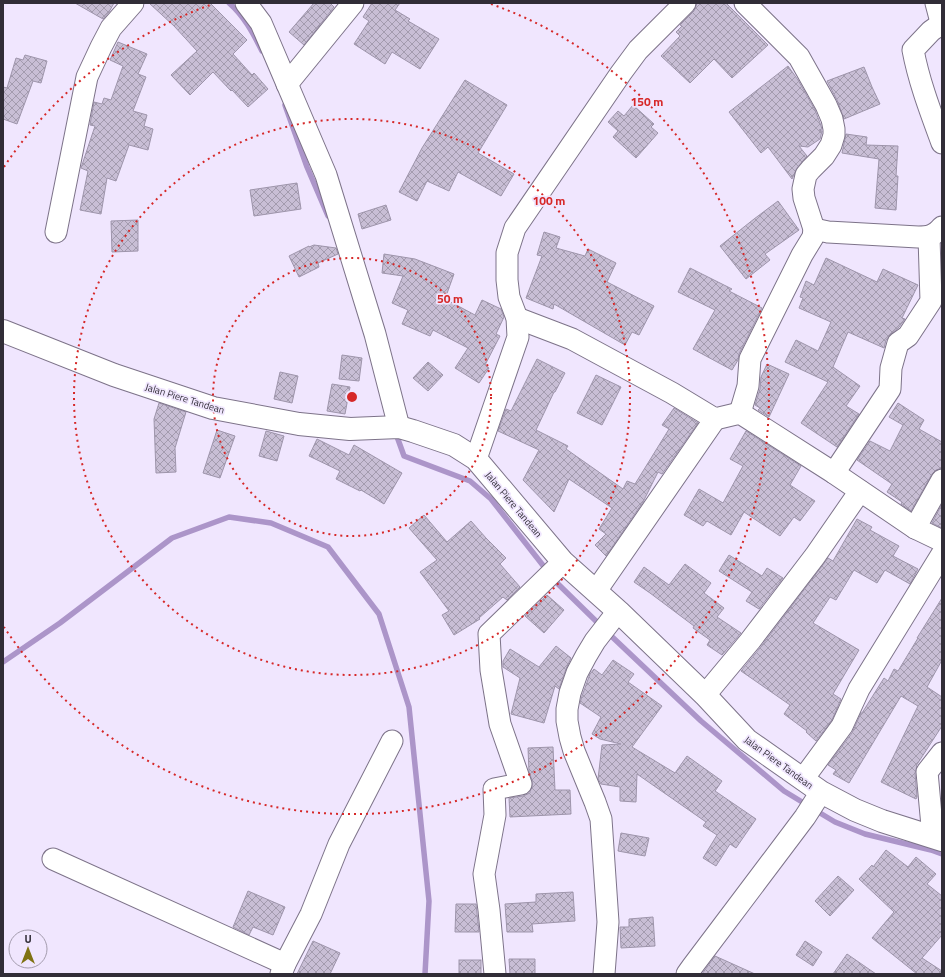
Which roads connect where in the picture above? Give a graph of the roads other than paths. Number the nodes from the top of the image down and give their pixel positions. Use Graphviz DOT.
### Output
graph roads {
  1 [pos="133,3"];
  2 [pos="246,3"];
  3 [pos="353,3"];
  4 [pos="685,3"];
  5 [pos="745,3"];
  6 [pos="936,3"];
  7 [pos="942,25"];
  8 [pos="287,84"];
  9 [pos="942,143"];
  10 [pos="814,229"];
  11 [pos="56,232"];
  12 [pos="936,232"];
  13 [pos="517,318"];
  14 [pos="3,331"];
  15 [pos="740,413"];
  16 [pos="715,419"];
  17 [pos="390,428"];
  18 [pos="476,459"];
  19 [pos="834,473"];
  20 [pos="942,480"];
  21 [pos="860,491"];
  22 [pos="915,528"];
  23 [pos="942,541"];
  24 [pos="942,554"];
  25 [pos="563,562"];
  26 [pos="596,591"];
  27 [pos="616,616"];
  28 [pos="705,695"];
  29 [pos="392,741"];
  30 [pos="942,753"];
  31 [pos="803,779"];
  32 [pos="819,796"];
  33 [pos="938,838"];
  34 [pos="53,859"];
  35 [pos="283,969"];
  36 [pos="495,974"];
  37 [pos="604,974"];
  38 [pos="687,974"];
  1 -- 11 [label="street"];
  2 -- 8 [label="street"];
  3 -- 8 [label="street"];
  4 -- 13 [label="street"];
  5 -- 10 [label="street"];
  6 -- 7 [label="street"];
  7 -- 9 [label="street"];
  8 -- 17 [label="street"];
  10 -- 12 [label="street"];
  10 -- 15 [label="street"];
  12 -- 19 [label="street"];
  13 -- 16 [label="street"];
  13 -- 18 [label="street"];
  14 -- 17 [label="street, Jalan Piere Tandean"];
  15 -- 16 [label="street"];
  15 -- 19 [label="street"];
  16 -- 26 [label="street"];
  17 -- 18 [label="street, Jalan Piere Tandean"];
  18 -- 25 [label="street, Jalan Piere Tandean"];
  19 -- 21 [label="street"];
  20 -- 22 [label="street"];
  21 -- 22 [label="street"];
  21 -- 28 [label="street"];
  22 -- 23 [label="street"];
  24 -- 31 [label="street"];
  25 -- 26 [label="street, Jalan Piere Tandean"];
  25 -- 36 [label="street"];
  26 -- 27 [label="street, Jalan Piere Tandean"];
  27 -- 28 [label="street, Jalan Piere Tandean"];
  27 -- 37 [label="street"];
  28 -- 31 [label="street, Jalan Piere Tandean"];
  29 -- 35 [label="street"];
  30 -- 33 [label="street"];
  31 -- 32 [label="street, Jalan Piere Tandean"];
  32 -- 33 [label="street, Jalan Piere Tandean"];
  32 -- 38 [label="street"];
  34 -- 35 [label="street"];
}
